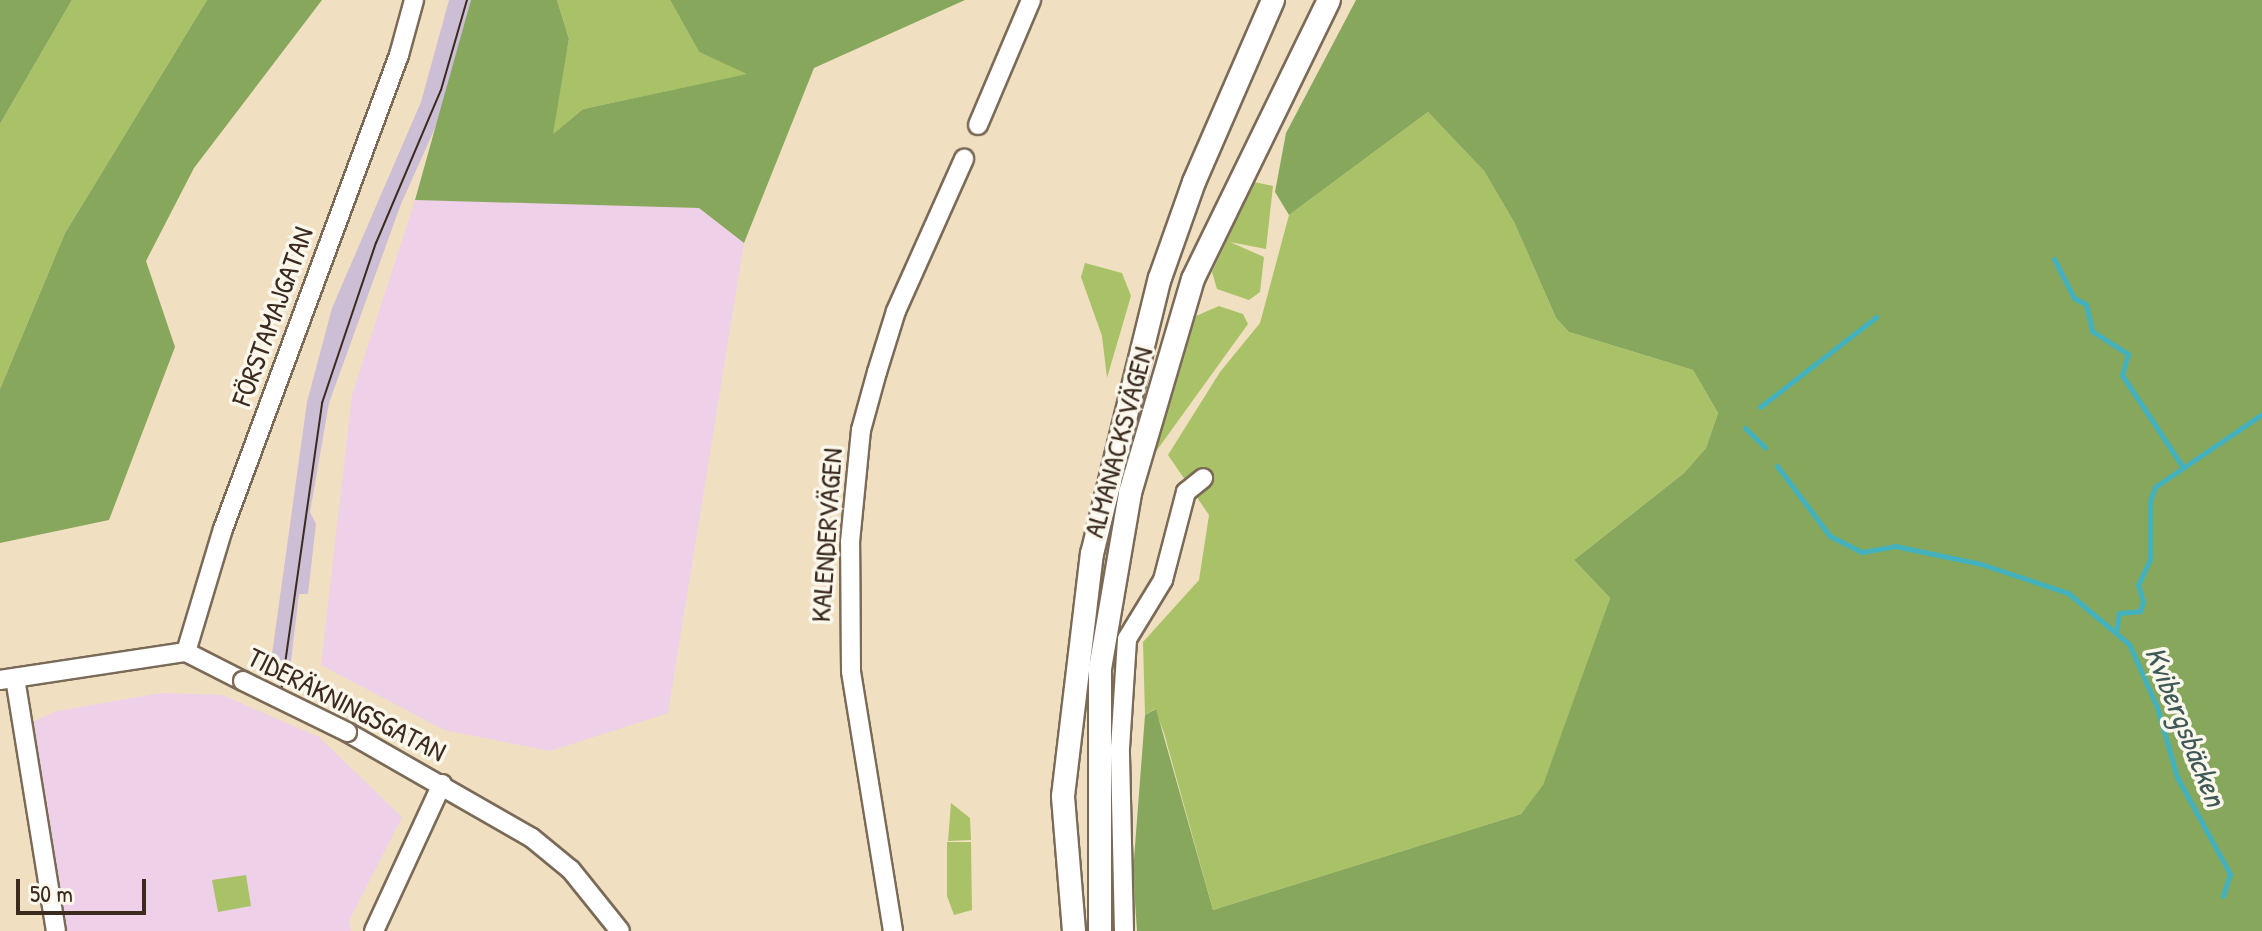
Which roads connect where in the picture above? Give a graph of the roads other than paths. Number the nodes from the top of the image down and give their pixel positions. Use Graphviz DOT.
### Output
graph roads {
  1 [pos="414,0"];
  2 [pos="1031,0"];
  3 [pos="1273,0"];
  4 [pos="1329,0"];
  5 [pos="978,125"];
  6 [pos="964,159"];
  7 [pos="1203,478"];
  8 [pos="186,652"];
  9 [pos="8,679"];
  10 [pos="442,784"];
  11 [pos="56,931"];
  12 [pos="374,931"];
  13 [pos="620,931"];
  14 [pos="893,931"];
  15 [pos="1074,931"];
  16 [pos="1100,931"];
  17 [pos="1124,931"];
  1 -- 8 [label="street, FÖRSTAMAJGATAN"];
  2 -- 5 [label="street"];
  3 -- 15 [label="main road, ALMANACKSVÄGEN"];
  4 -- 16 [label="main road, ALMANACKSVÄGEN"];
  6 -- 14 [label="street, KALENDERVÄGEN"];
  7 -- 17 [label="street"];
  8 -- 9 [label="street"];
  8 -- 10 [label="street, TIDERÄKNINGSGATAN, bridge"];
  9 -- 11 [label="street"];
  10 -- 12 [label="street"];
  10 -- 13 [label="street, TIDERÄKNINGSGATAN"];
}
